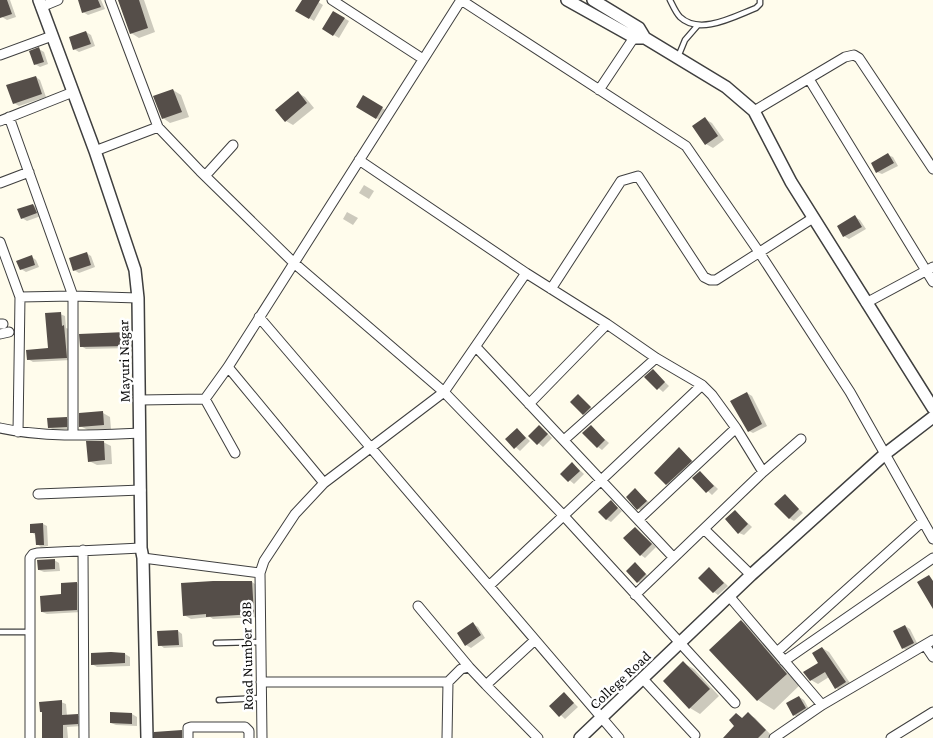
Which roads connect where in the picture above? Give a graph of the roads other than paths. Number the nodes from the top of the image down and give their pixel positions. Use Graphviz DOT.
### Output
graph roads {
  1 [pos="58,0"];
  2 [pos="110,0"];
  3 [pos="332,0"];
  4 [pos="461,0"];
  5 [pos="566,0"];
  6 [pos="593,0"];
  7 [pos="670,0"];
  8 [pos="760,0"];
  9 [pos="40,3"];
  10 [pos="698,25"];
  11 [pos="639,35"];
  12 [pos="52,36"];
  13 [pos="0,55"];
  14 [pos="677,58"];
  15 [pos="423,59"];
  16 [pos="809,79"];
  17 [pos="599,90"];
  18 [pos="73,92"];
  19 [pos="754,112"];
  20 [pos="4,119"];
  21 [pos="158,128"];
  22 [pos="233,145"];
  23 [pos="95,151"];
  24 [pos="359,160"];
  25 [pos="933,169"];
  26 [pos="28,172"];
  27 [pos="204,176"];
  28 [pos="0,183"];
  29 [pos="813,218"];
  30 [pos="0,242"];
  31 [pos="759,252"];
  32 [pos="294,263"];
  33 [pos="930,269"];
  34 [pos="526,273"];
  35 [pos="933,282"];
  36 [pos="551,289"];
  37 [pos="73,296"];
  38 [pos="20,297"];
  39 [pos="138,298"];
  40 [pos="866,303"];
  41 [pos="259,317"];
  42 [pos="607,324"];
  43 [pos="476,347"];
  44 [pos="656,358"];
  45 [pos="228,367"];
  46 [pos="702,385"];
  47 [pos="444,392"];
  48 [pos="205,399"];
  49 [pos="140,400"];
  50 [pos="529,404"];
  51 [pos="933,408"];
  52 [pos="933,417"];
  53 [pos="0,428"];
  54 [pos="736,428"];
  55 [pos="18,432"];
  56 [pos="139,433"];
  57 [pos="73,435"];
  58 [pos="564,440"];
  59 [pos="801,440"];
  60 [pos="370,447"];
  61 [pos="235,454"];
  62 [pos="885,454"];
  63 [pos="763,472"];
  64 [pos="601,479"];
  65 [pos="324,483"];
  66 [pos="141,490"];
  67 [pos="38,494"];
  68 [pos="563,515"];
  69 [pos="639,519"];
  70 [pos="923,521"];
  71 [pos="704,529"];
  72 [pos="933,539"];
  73 [pos="83,550"];
  74 [pos="142,553"];
  75 [pos="673,557"];
  76 [pos="933,558"];
  77 [pos="260,573"];
  78 [pos="751,575"];
  79 [pos="489,586"];
  80 [pos="635,595"];
  81 [pos="729,596"];
  82 [pos="418,606"];
  83 [pos="0,632"];
  84 [pos="31,632"];
  85 [pos="535,640"];
  86 [pos="260,642"];
  87 [pos="929,642"];
  88 [pos="216,644"];
  89 [pos="680,644"];
  90 [pos="777,652"];
  91 [pos="933,657"];
  92 [pos="784,661"];
  93 [pos="469,667"];
  94 [pos="643,679"];
  95 [pos="261,682"];
  96 [pos="448,682"];
  97 [pos="486,685"];
  98 [pos="261,698"];
  99 [pos="219,700"];
  100 [pos="735,703"];
  101 [pos="822,705"];
  102 [pos="933,712"];
  103 [pos="601,718"];
  104 [pos="695,735"];
  105 [pos="30,738"];
  106 [pos="84,738"];
  107 [pos="147,738"];
  108 [pos="188,738"];
  109 [pos="249,738"];
  110 [pos="262,738"];
  111 [pos="447,738"];
  112 [pos="538,738"];
  113 [pos="580,738"];
  114 [pos="619,738"];
  115 [pos="774,738"];
  116 [pos="891,738"];
  1 -- 9 [label="street"];
  2 -- 21 [label="street"];
  3 -- 15 [label="street"];
  4 -- 15 [label="street"];
  4 -- 17 [label="street"];
  5 -- 11 [label="street"];
  6 -- 11 [label="street"];
  7 -- 10 [label="lane"];
  8 -- 10 [label="lane"];
  9 -- 12 [label="street, Mayuri Nagar"];
  10 -- 14 [label="lane"];
  11 -- 14 [label="street"];
  11 -- 17 [label="street"];
  12 -- 13 [label="street"];
  12 -- 18 [label="street, Mayuri Nagar"];
  14 -- 19 [label="street"];
  15 -- 24 [label="street"];
  16 -- 19 [label="street"];
  16 -- 25 [label="street"];
  16 -- 33 [label="street"];
  17 -- 31 [label="street"];
  18 -- 20 [label="street"];
  18 -- 23 [label="street, Mayuri Nagar"];
  19 -- 29 [label="street"];
  20 -- 26 [label="street"];
  21 -- 23 [label="street"];
  21 -- 27 [label="street"];
  22 -- 27 [label="street"];
  23 -- 39 [label="street, Mayuri Nagar"];
  24 -- 32 [label="street"];
  24 -- 34 [label="street"];
  26 -- 28 [label="street"];
  26 -- 37 [label="street"];
  27 -- 32 [label="street"];
  29 -- 31 [label="street"];
  29 -- 40 [label="street"];
  30 -- 38 [label="street"];
  31 -- 36 [label="street"];
  31 -- 62 [label="street"];
  32 -- 41 [label="street"];
  32 -- 47 [label="street"];
  33 -- 35 [label="street"];
  33 -- 40 [label="street"];
  34 -- 36 [label="street"];
  34 -- 43 [label="street"];
  36 -- 42 [label="street"];
  37 -- 38 [label="street"];
  37 -- 39 [label="street"];
  37 -- 57 [label="street"];
  38 -- 55 [label="street"];
  39 -- 49 [label="street, Mayuri Nagar"];
  40 -- 51 [label="street"];
  41 -- 45 [label="street"];
  41 -- 60 [label="street"];
  42 -- 44 [label="street"];
  42 -- 50 [label="street"];
  43 -- 47 [label="street"];
  43 -- 50 [label="street"];
  44 -- 46 [label="street"];
  44 -- 58 [label="street"];
  45 -- 48 [label="street"];
  45 -- 65 [label="street"];
  46 -- 54 [label="street"];
  46 -- 64 [label="street"];
  47 -- 60 [label="street"];
  47 -- 68 [label="street"];
  48 -- 49 [label="street"];
  48 -- 61 [label="street"];
  49 -- 56 [label="street, Mayuri Nagar"];
  50 -- 58 [label="street"];
  52 -- 62 [label="street, College Road"];
  53 -- 55 [label="street"];
  54 -- 63 [label="street"];
  54 -- 69 [label="street"];
  55 -- 57 [label="street"];
  56 -- 57 [label="street"];
  56 -- 66 [label="street, Mayuri Nagar"];
  58 -- 64 [label="street"];
  59 -- 63 [label="street"];
  60 -- 65 [label="street"];
  60 -- 79 [label="street"];
  62 -- 70 [label="street"];
  62 -- 78 [label="street, College Road"];
  63 -- 71 [label="street"];
  64 -- 68 [label="street"];
  64 -- 69 [label="street"];
  65 -- 77 [label="street"];
  66 -- 67 [label="street"];
  66 -- 74 [label="street, Mayuri Nagar"];
  68 -- 79 [label="street"];
  68 -- 80 [label="street"];
  69 -- 75 [label="street"];
  70 -- 72 [label="street"];
  70 -- 90 [label="street"];
  71 -- 75 [label="street"];
  71 -- 78 [label="street"];
  73 -- 74 [label="street"];
  73 -- 84 [label="street"];
  73 -- 106 [label="street"];
  74 -- 77 [label="street"];
  74 -- 107 [label="street, Mayuri Nagar"];
  75 -- 80 [label="street"];
  76 -- 92 [label="street"];
  77 -- 86 [label="street, Road Number 28B"];
  78 -- 81 [label="street, College Road"];
  79 -- 85 [label="street"];
  80 -- 89 [label="street"];
  81 -- 89 [label="street, College Road"];
  81 -- 90 [label="street"];
  82 -- 93 [label="street"];
  83 -- 84 [label="lane"];
  84 -- 105 [label="street"];
  85 -- 97 [label="street"];
  85 -- 103 [label="street"];
  86 -- 88 [label="lane"];
  86 -- 95 [label="street, Road Number 28B"];
  87 -- 91 [label="street"];
  87 -- 101 [label="street"];
  89 -- 94 [label="street, College Road"];
  89 -- 100 [label="street"];
  90 -- 92 [label="street"];
  92 -- 101 [label="street"];
  93 -- 96 [label="street"];
  93 -- 97 [label="street"];
  94 -- 103 [label="street, College Road"];
  94 -- 104 [label="street"];
  95 -- 96 [label="street"];
  95 -- 98 [label="street, Road Number 28B"];
  96 -- 111 [label="street"];
  97 -- 112 [label="street"];
  98 -- 99 [label="lane"];
  98 -- 110 [label="street, Road Number 28B"];
  101 -- 115 [label="street"];
  102 -- 116 [label="street"];
  103 -- 113 [label="street, College Road"];
  103 -- 114 [label="street"];
  108 -- 109 [label="street"];
}
